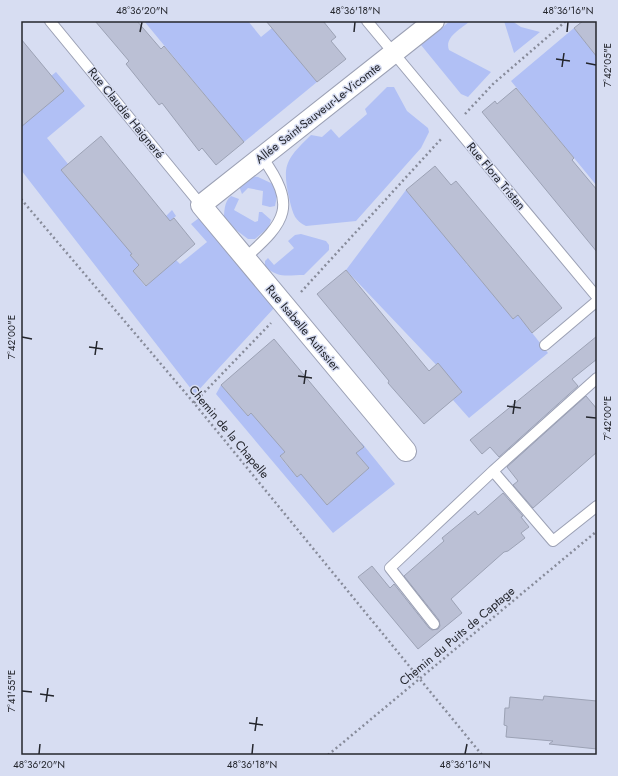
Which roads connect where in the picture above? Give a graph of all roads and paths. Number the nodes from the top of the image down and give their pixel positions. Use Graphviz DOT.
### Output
graph roads {
  1 [pos="50,21"];
  2 [pos="367,21"];
  3 [pos="434,21"];
  4 [pos="566,21"];
  5 [pos="395,54"];
  6 [pos="454,125"];
  7 [pos="262,157"];
  8 [pos="21,199"];
  9 [pos="201,205"];
  10 [pos="245,258"];
  11 [pos="597,297"];
  12 [pos="597,301"];
  13 [pos="286,308"];
  14 [pos="545,344"];
  15 [pos="597,378"];
  16 [pos="194,403"];
  17 [pos="406,451"];
  18 [pos="493,471"];
  19 [pos="597,506"];
  20 [pos="597,531"];
  21 [pos="434,624"];
  22 [pos="418,680"];
  23 [pos="328,755"];
  24 [pos="482,755"];
  1 -- 9 [label="lane, Rue Claudie Haigneré"];
  2 -- 5 [label="lane, Rue Flora Tristan"];
  3 -- 5 [label="street, Allée Saint-Sauveur-Le-Vicomte"];
  4 -- 6 [label="path"];
  5 -- 6 [label="lane, Rue Flora Tristan"];
  5 -- 7 [label="street, Allée Saint-Sauveur-Le-Vicomte"];
  6 -- 11 [label="lane, Rue Flora Tristan"];
  6 -- 13 [label="path"];
  7 -- 9 [label="street, Allée Saint-Sauveur-Le-Vicomte"];
  7 -- 10 [label="lane"];
  8 -- 16 [label="path, Chemin de la Chapelle"];
  9 -- 10 [label="street, Rue Isabelle Autissier"];
  10 -- 13 [label="street, Rue Isabelle Autissier"];
  12 -- 14 [label="lane"];
  13 -- 16 [label="path"];
  13 -- 17 [label="street, Rue Isabelle Autissier"];
  15 -- 18 [label="lane"];
  16 -- 22 [label="path, Chemin de la Chapelle"];
  18 -- 19 [label="lane"];
  18 -- 21 [label="lane"];
  20 -- 22 [label="path, Chemin du Puits de Captage"];
  22 -- 23 [label="path, Chemin du Puits de Captage"];
  22 -- 24 [label="path, Chemin de la Chapelle"];
}
